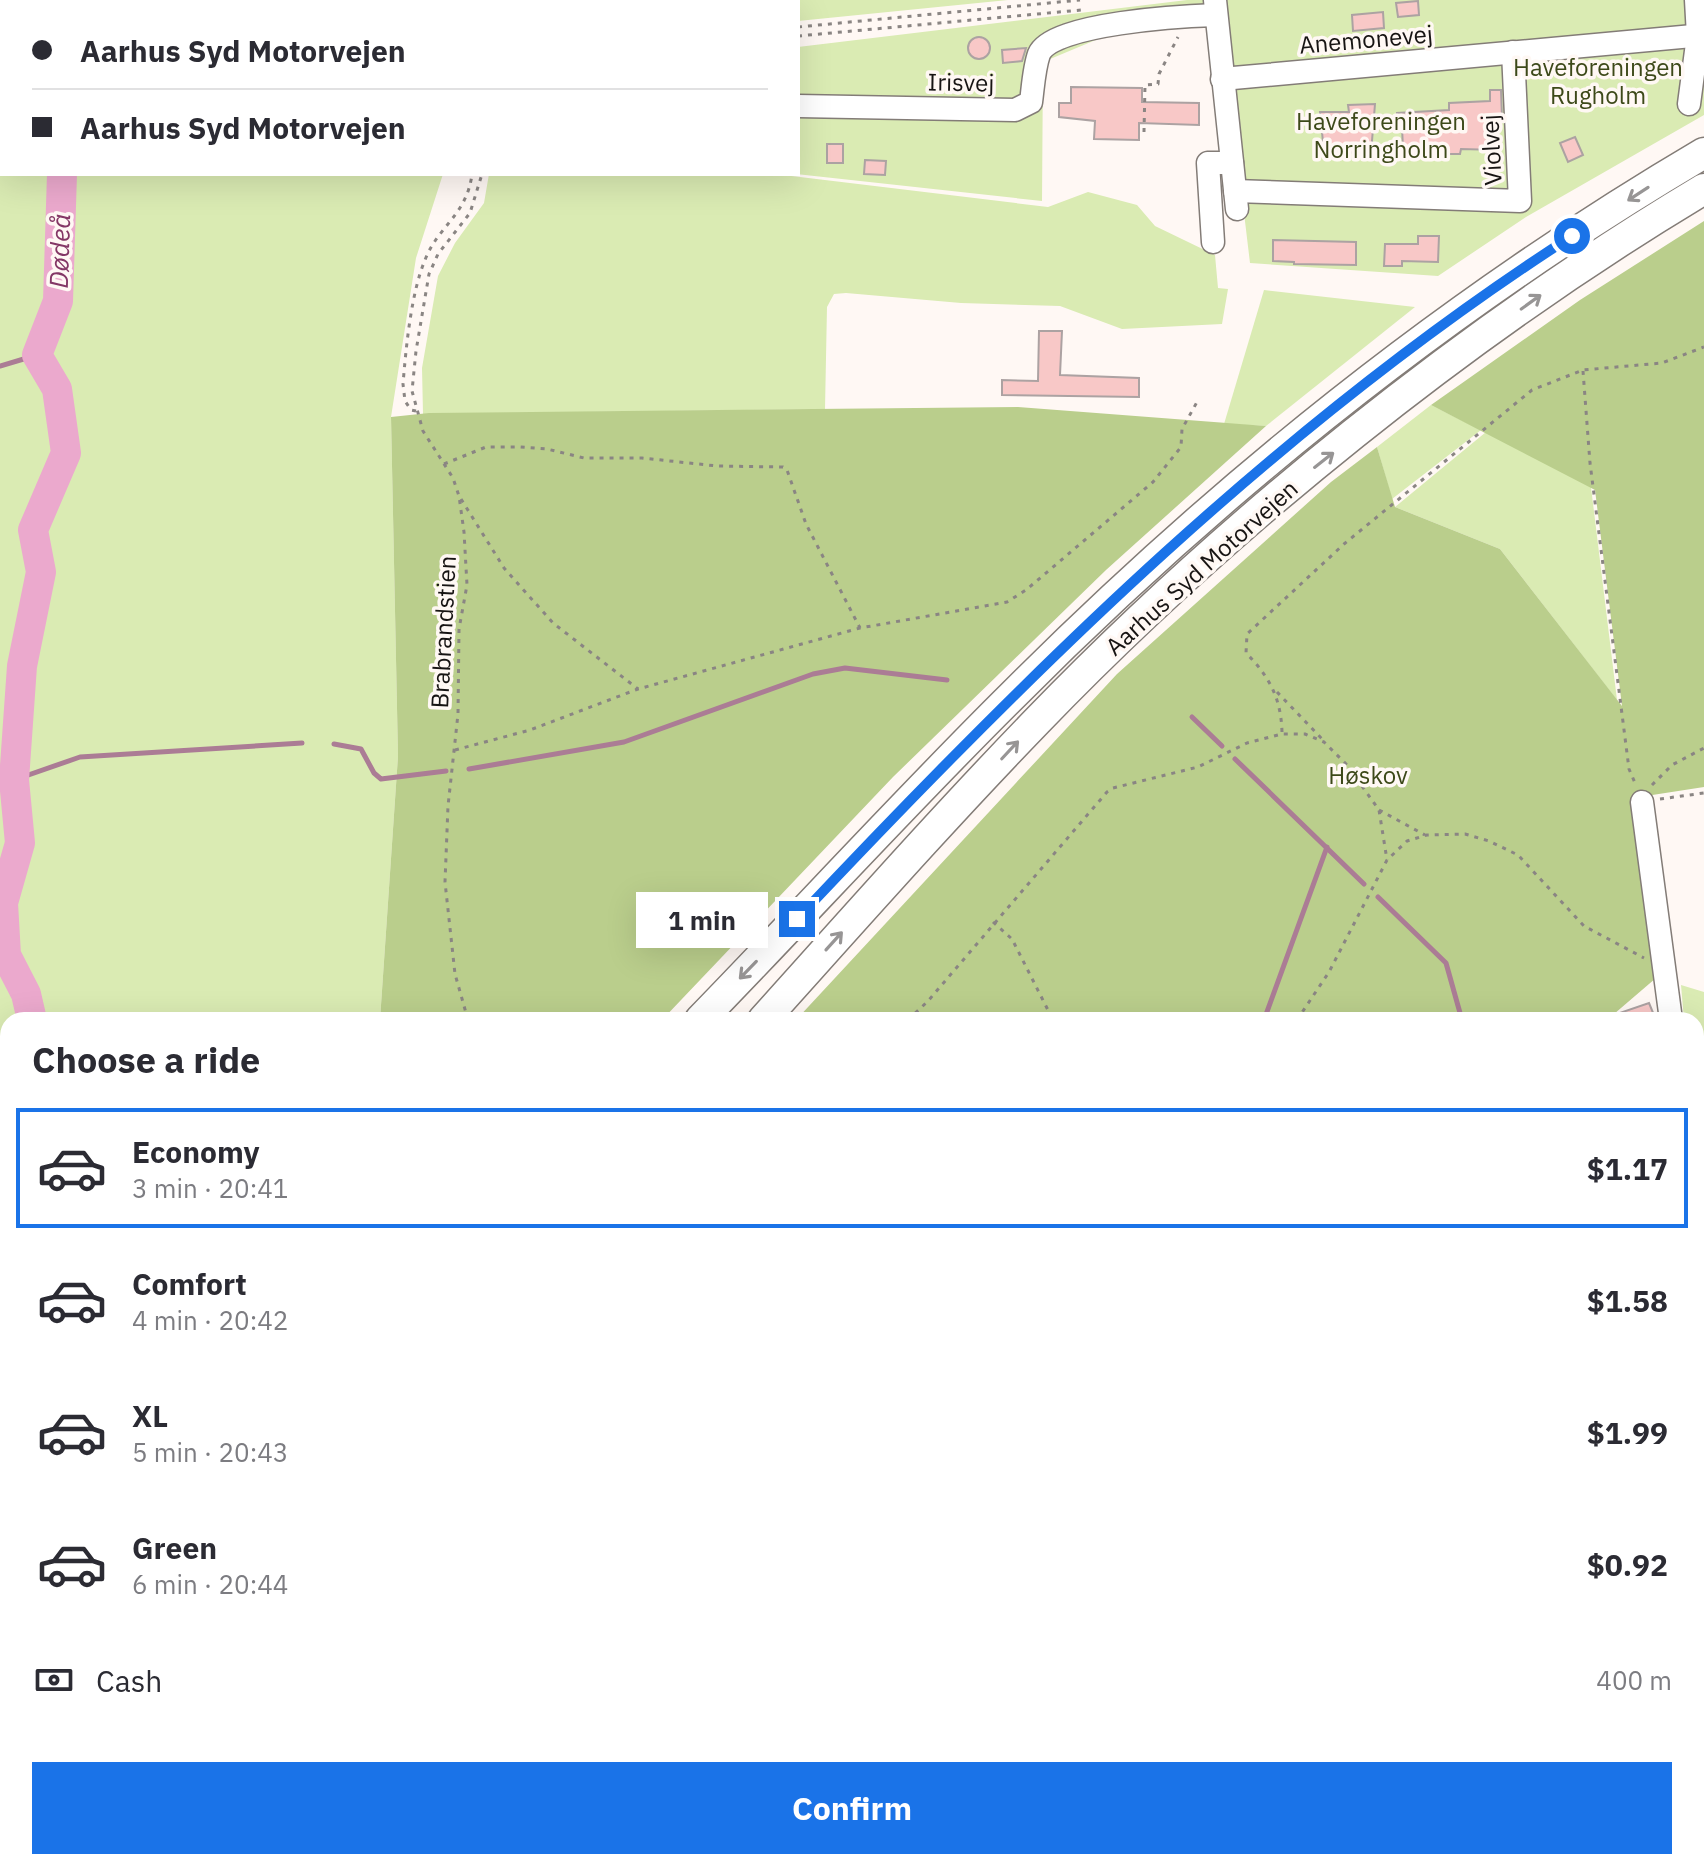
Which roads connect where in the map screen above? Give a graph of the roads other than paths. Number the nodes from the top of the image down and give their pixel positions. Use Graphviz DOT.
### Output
graph roads {
  1 [pos="1696,0"];
  2 [pos="1216,7"];
  3 [pos="1701,35"];
  4 [pos="1513,52"];
  5 [pos="1222,79"];
  6 [pos="1689,104"];
  7 [pos="800,106"];
  8 [pos="1704,153"];
  9 [pos="1232,163"];
  10 [pos="1704,189"];
  11 [pos="1213,242"];
  12 [pos="1642,802"];
  13 [pos="708,1012"];
  14 [pos="770,1012"];
  15 [pos="1670,1012"];
  1 -- 3 [label="street"];
  2 -- 5 [label="street"];
  2 -- 7 [label="street, Irisvej"];
  3 -- 4 [label="street, Anemonevej"];
  3 -- 6 [label="street"];
  4 -- 5 [label="street, Anemonevej"];
  4 -- 9 [label="street, Violvej"];
  5 -- 9 [label="street"];
  8 -- 13 [label="highway, Aarhus Syd Motorvejen, one-way"];
  9 -- 11 [label="street"];
  14 -- 10 [label="highway, Aarhus Syd Motorvejen, one-way"];
  12 -- 15 [label="street"];
}
